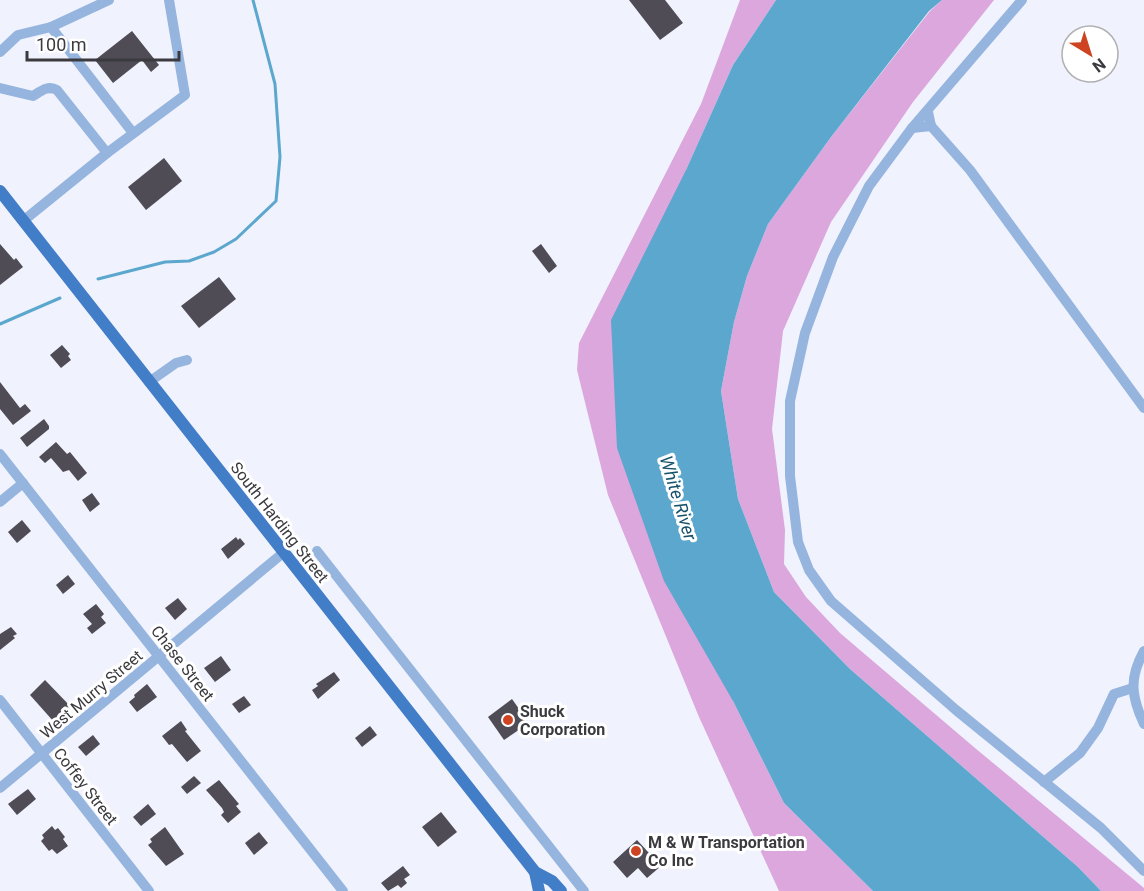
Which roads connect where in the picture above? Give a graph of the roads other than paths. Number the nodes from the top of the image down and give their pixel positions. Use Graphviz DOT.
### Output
graph roads {
  1 [pos="109,0"];
  2 [pos="169,0"];
  3 [pos="1022,0"];
  4 [pos="51,27"];
  5 [pos="0,52"];
  6 [pos="0,88"];
  7 [pos="927,112"];
  8 [pos="931,126"];
  9 [pos="912,128"];
  10 [pos="134,133"];
  11 [pos="107,153"];
  12 [pos="0,191"];
  13 [pos="24,221"];
  14 [pos="186,360"];
  15 [pos="149,382"];
  16 [pos="1144,408"];
  17 [pos="0,454"];
  18 [pos="23,483"];
  19 [pos="0,502"];
  20 [pos="316,551"];
  21 [pos="283,553"];
  22 [pos="1144,651"];
  23 [pos="159,657"];
  24 [pos="1132,688"];
  25 [pos="0,700"];
  26 [pos="1144,724"];
  27 [pos="42,754"];
  28 [pos="1044,782"];
  29 [pos="0,789"];
  30 [pos="1144,871"];
  31 [pos="535,872"];
  32 [pos="149,891"];
  33 [pos="343,891"];
  34 [pos="539,891"];
  35 [pos="561,891"];
  36 [pos="584,891"];
  1 -- 4 [label="street"];
  2 -- 10 [label="street"];
  3 -- 7 [label="street"];
  4 -- 5 [label="street"];
  4 -- 10 [label="street"];
  6 -- 11 [label="street"];
  7 -- 8 [label="street"];
  7 -- 9 [label="street"];
  8 -- 9 [label="street"];
  8 -- 16 [label="street"];
  9 -- 28 [label="street"];
  10 -- 11 [label="street"];
  11 -- 13 [label="street"];
  12 -- 13 [label="main road, South Harding Street"];
  13 -- 15 [label="main road, South Harding Street"];
  14 -- 15 [label="street"];
  15 -- 21 [label="main road, South Harding Street"];
  17 -- 18 [label="street, Chase Street"];
  18 -- 19 [label="street"];
  18 -- 23 [label="street, Chase Street"];
  20 -- 36 [label="street"];
  21 -- 23 [label="street, West Murry Street"];
  21 -- 31 [label="main road, South Harding Street"];
  22 -- 24 [label="street"];
  23 -- 27 [label="street, West Murry Street"];
  23 -- 33 [label="street, Chase Street"];
  24 -- 26 [label="street"];
  24 -- 28 [label="street"];
  25 -- 27 [label="street, Coffey Street"];
  27 -- 29 [label="street, West Murry Street"];
  27 -- 32 [label="street, Coffey Street"];
  28 -- 30 [label="street"];
  31 -- 34 [label="main road"];
  31 -- 35 [label="main road"];
}
